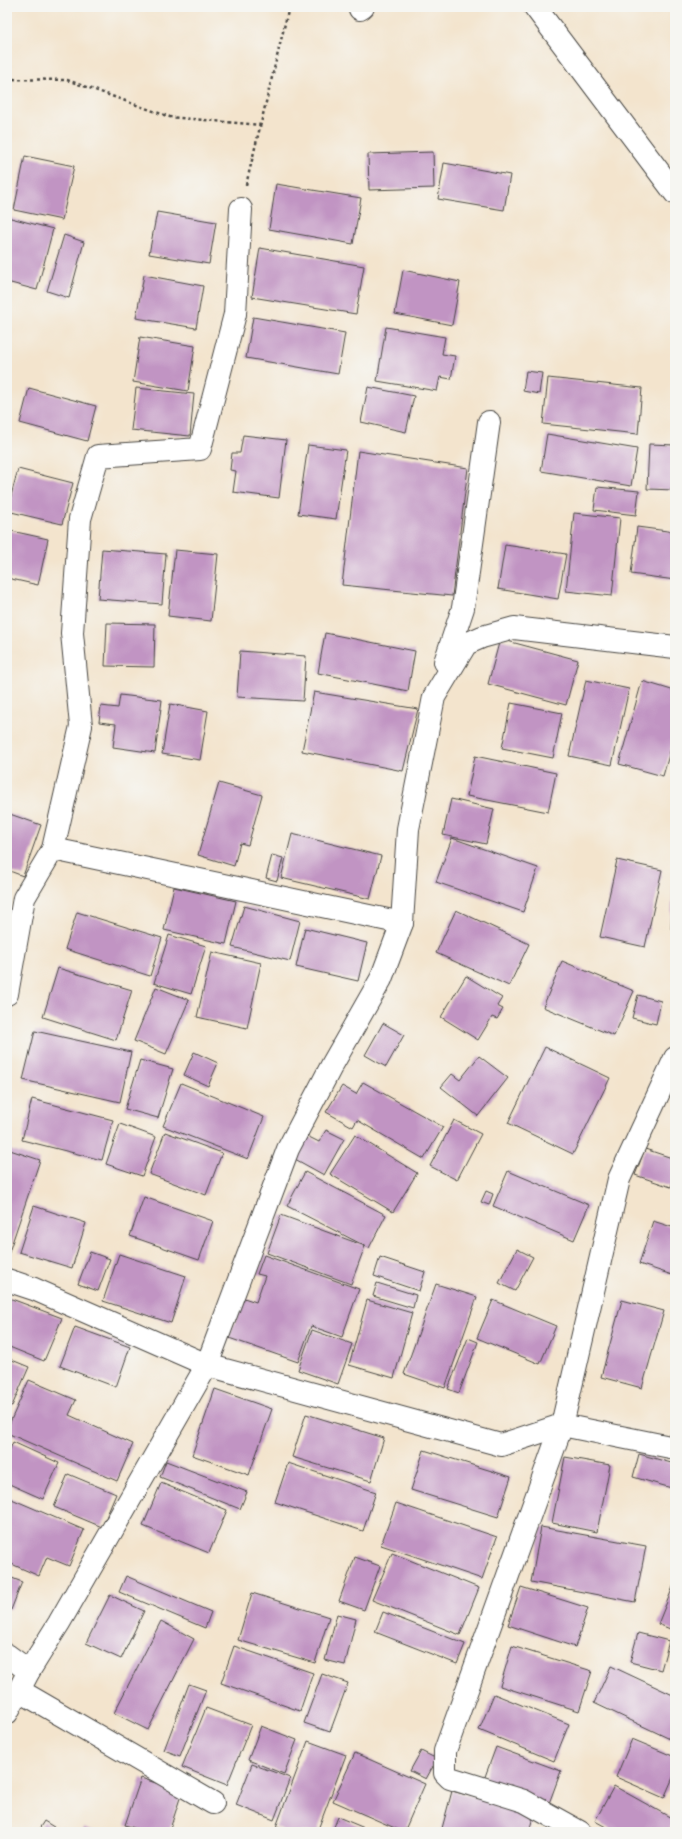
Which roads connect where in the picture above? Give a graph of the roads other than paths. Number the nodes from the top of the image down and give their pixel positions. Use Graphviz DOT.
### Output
graph roads {
  1 [pos="535,7"];
  2 [pos="675,193"];
  3 [pos="241,209"];
  4 [pos="489,422"];
  5 [pos="675,647"];
  6 [pos="434,697"];
  7 [pos="53,849"];
  8 [pos="402,923"];
  9 [pos="7,994"];
  10 [pos="675,1058"];
  11 [pos="7,1280"];
  12 [pos="207,1364"];
  13 [pos="562,1425"];
  14 [pos="675,1448"];
  15 [pos="7,1655"];
  16 [pos="29,1671"];
  17 [pos="20,1691"];
  18 [pos="7,1713"];
  19 [pos="213,1803"];
  20 [pos="580,1832"];
  1 -- 2 [label="street"];
  3 -- 7 [label="street"];
  4 -- 6 [label="street"];
  5 -- 6 [label="street"];
  6 -- 8 [label="street"];
  7 -- 8 [label="street"];
  7 -- 9 [label="street"];
  8 -- 12 [label="street"];
  10 -- 13 [label="street"];
  11 -- 12 [label="street"];
  12 -- 13 [label="street"];
  12 -- 16 [label="street"];
  13 -- 14 [label="street"];
  13 -- 20 [label="street"];
  15 -- 16 [label="street"];
  16 -- 17 [label="street"];
  17 -- 18 [label="street"];
  17 -- 19 [label="street"];
}
